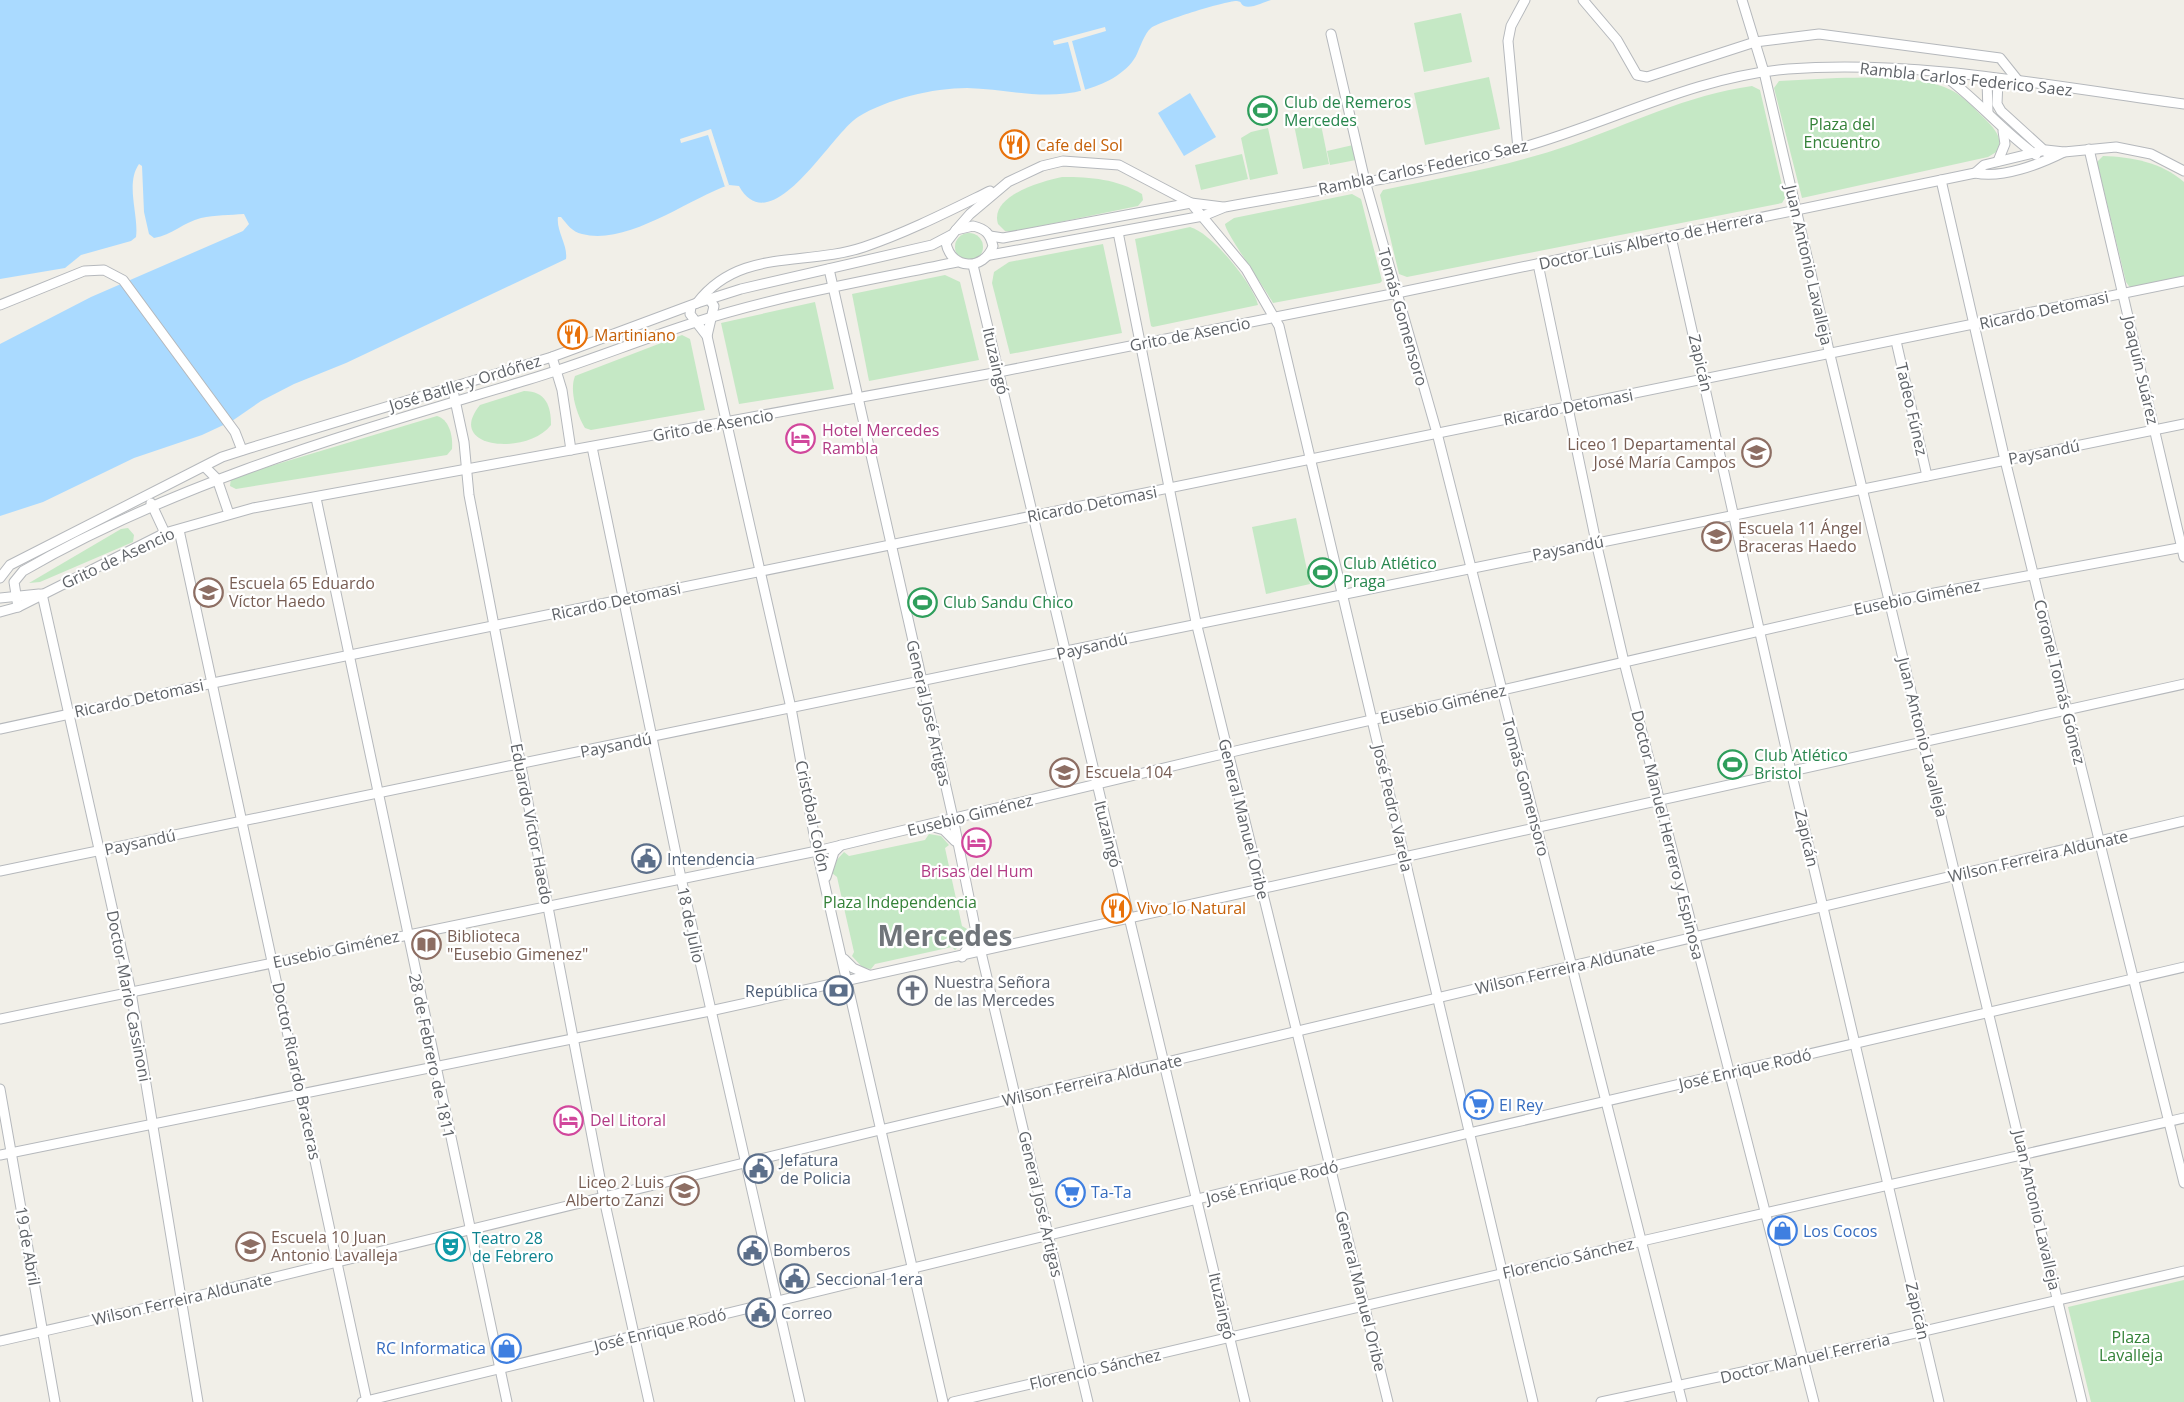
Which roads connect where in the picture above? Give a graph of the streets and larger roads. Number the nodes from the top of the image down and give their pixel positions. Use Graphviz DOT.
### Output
graph roads {
  1 [pos="1525,0"];
  2 [pos="1583,0"];
  3 [pos="1742,0"];
  4 [pos="1332,34"];
  5 [pos="1755,42"];
  6 [pos="1764,72"];
  7 [pos="1941,74"];
  8 [pos="1987,79"];
  9 [pos="1998,80"];
  10 [pos="2020,83"];
  11 [pos="2184,104"];
  12 [pos="1988,113"];
  13 [pos="2003,131"];
  14 [pos="1518,149"];
  15 [pos="2089,149"];
  16 [pos="2046,150"];
  17 [pos="2064,152"];
  18 [pos="2033,153"];
  19 [pos="1998,161"];
  20 [pos="2045,161"];
  21 [pos="2184,171"];
  22 [pos="1975,173"];
  23 [pos="1941,180"];
  24 [pos="1365,181"];
  25 [pos="1008,182"];
  26 [pos="1191,203"];
  27 [pos="1225,207"];
  28 [pos="1797,210"];
  29 [pos="1203,216"];
  30 [pos="954,232"];
  31 [pos="1118,232"];
  32 [pos="990,236"];
  33 [pos="1671,237"];
  34 [pos="990,255"];
  35 [pos="957,261"];
  36 [pos="1538,264"];
  37 [pos="973,265"];
  38 [pos="829,269"];
  39 [pos="2184,281"];
  40 [pos="832,287"];
  41 [pos="1397,293"];
  42 [pos="2123,294"];
  43 [pos="709,299"];
  44 [pos="694,304"];
  45 [pos="0,305"];
  46 [pos="711,317"];
  47 [pos="1275,318"];
  48 [pos="696,322"];
  49 [pos="1974,325"];
  50 [pos="707,336"];
  51 [pos="1896,341"];
  52 [pos="1140,344"];
  53 [pos="1830,355"];
  54 [pos="552,357"];
  55 [pos="556,372"];
  56 [pos="999,372"];
  57 [pos="1705,380"];
  58 [pos="452,386"];
  59 [pos="857,399"];
  60 [pos="456,402"];
  61 [pos="1568,408"];
  62 [pos="726,423"];
  63 [pos="2184,424"];
  64 [pos="2155,430"];
  65 [pos="1437,433"];
  66 [pos="592,447"];
  67 [pos="242,450"];
  68 [pos="571,450"];
  69 [pos="1312,458"];
  70 [pos="2005,460"];
  71 [pos="205,466"];
  72 [pos="466,470"];
  73 [pos="1927,476"];
  74 [pos="217,478"];
  75 [pos="1862,488"];
  76 [pos="1168,489"];
  77 [pos="316,498"];
  78 [pos="151,501"];
  79 [pos="229,514"];
  80 [pos="1032,516"];
  81 [pos="1734,516"];
  82 [pos="179,530"];
  83 [pos="165,533"];
  84 [pos="1596,542"];
  85 [pos="891,545"];
  86 [pos="2183,550"];
  87 [pos="10,564"];
  88 [pos="1470,568"];
  89 [pos="0,570"];
  90 [pos="760,571"];
  91 [pos="2033,574"];
  92 [pos="0,578"];
  93 [pos="0,587"];
  94 [pos="1344,593"];
  95 [pos="42,594"];
  96 [pos="16,595"];
  97 [pos="1,598"];
  98 [pos="624,600"];
  99 [pos="1891,601"];
  100 [pos="18,607"];
  101 [pos="3,611"];
  102 [pos="1196,622"];
  103 [pos="495,627"];
  104 [pos="1760,631"];
  105 [pos="1064,652"];
  106 [pos="349,657"];
  107 [pos="1624,662"];
  108 [pos="922,682"];
  109 [pos="213,683"];
  110 [pos="2184,684"];
  111 [pos="1501,690"];
  112 [pos="791,708"];
  113 [pos="2067,709"];
  114 [pos="68,713"];
  115 [pos="1373,720"];
  116 [pos="0,729"];
  117 [pos="652,737"];
  118 [pos="1924,740"];
  119 [pos="1227,753"];
  120 [pos="520,764"];
  121 [pos="1791,771"];
  122 [pos="1096,784"];
  123 [pos="378,794"];
  124 [pos="1659,799"];
  125 [pos="953,818"];
  126 [pos="242,821"];
  127 [pos="2184,821"];
  128 [pos="930,826"];
  129 [pos="1537,827"];
  130 [pos="956,841"];
  131 [pos="2100,841"];
  132 [pos="841,845"];
  133 [pos="99,850"];
  134 [pos="817,851"];
  135 [pos="1404,857"];
  136 [pos="0,871"];
  137 [pos="1957,875"];
  138 [pos="681,878"];
  139 [pos="826,878"];
  140 [pos="1261,889"];
  141 [pos="548,906"];
  142 [pos="1824,907"];
  143 [pos="1130,920"];
  144 [pos="975,927"];
  145 [pos="407,935"];
  146 [pos="1694,938"];
  147 [pos="982,952"];
  148 [pos="962,957"];
  149 [pos="844,959"];
  150 [pos="273,962"];
  151 [pos="1573,967"];
  152 [pos="2184,967"];
  153 [pos="870,976"];
  154 [pos="2133,979"];
  155 [pos="848,981"];
  156 [pos="131,992"];
  157 [pos="1437,999"];
  158 [pos="710,1011"];
  159 [pos="1990,1013"];
  160 [pos="0,1019"];
  161 [pos="1297,1032"];
  162 [pos="573,1039"];
  163 [pos="1856,1044"];
  164 [pos="1163,1064"];
  165 [pos="435,1067"];
  166 [pos="1729,1073"];
  167 [pos="0,1089"];
  168 [pos="301,1094"];
  169 [pos="1016,1099"];
  170 [pos="1605,1101"];
  171 [pos="2184,1119"];
  172 [pos="2169,1122"];
  173 [pos="152,1124"];
  174 [pos="880,1130"];
  175 [pos="1469,1133"];
  176 [pos="12,1153"];
  177 [pos="0,1155"];
  178 [pos="2023,1155"];
  179 [pos="744,1165"];
  180 [pos="1330,1167"];
  181 [pos="2184,1183"];
  182 [pos="1888,1185"];
  183 [pos="604,1199"];
  184 [pos="1197,1200"];
  185 [pos="1766,1214"];
  186 [pos="469,1231"];
  187 [pos="1048,1235"];
  188 [pos="1642,1241"];
  189 [pos="339,1262"];
  190 [pos="912,1268"];
  191 [pos="2184,1271"];
  192 [pos="1502,1274"];
  193 [pos="181,1300"];
  194 [pos="2058,1300"];
  195 [pos="776,1301"];
  196 [pos="1365,1306"];
  197 [pos="43,1331"];
  198 [pos="1922,1331"];
  199 [pos="634,1336"];
  200 [pos="1230,1339"];
  201 [pos="0,1341"];
  202 [pos="1803,1359"];
  203 [pos="501,1369"];
  204 [pos="1081,1372"];
  205 [pos="1678,1386"];
  206 [pos="55,1402"];
  207 [pos="198,1402"];
  208 [pos="365,1402"];
  209 [pos="507,1402"];
  210 [pos="649,1402"];
  211 [pos="800,1402"];
  212 [pos="943,1402"];
  213 [pos="953,1402"];
  214 [pos="1088,1402"];
  215 [pos="1245,1402"];
  216 [pos="1388,1402"];
  217 [pos="1533,1402"];
  218 [pos="1601,1402"];
  219 [pos="1682,1402"];
  220 [pos="1814,1402"];
  221 [pos="1939,1402"];
  222 [pos="2082,1402"];
  1 -- 14 [label="street"];
  2 -- 5 [label="street"];
  3 -- 5 [label="street, Juan Antonio Lavalleja"];
  4 -- 24 [label="street, Tomás Gomensoro"];
  5 -- 6 [label="street, Juan Antonio Lavalleja"];
  5 -- 10 [label="street"];
  6 -- 7 [label="street, Rambla Carlos Federico Saez"];
  6 -- 14 [label="street, Rambla Carlos Federico Saez"];
  6 -- 28 [label="street, Juan Antonio Lavalleja"];
  7 -- 8 [label="street, Rambla Carlos Federico Saez"];
  7 -- 12 [label="street"];
  8 -- 9 [label="street, Rambla Carlos Federico Saez"];
  8 -- 12 [label="street"];
  9 -- 10 [label="street, Rambla Carlos Federico Saez"];
  9 -- 16 [label="street"];
  10 -- 11 [label="street, Rambla Carlos Federico Saez"];
  12 -- 13 [label="street"];
  13 -- 18 [label="street"];
  13 -- 19 [label="street"];
  14 -- 24 [label="street, Rambla Carlos Federico Saez"];
  15 -- 17 [label="street, Doctor Luis Alberto de Herrera"];
  15 -- 21 [label="street, Doctor Luis Alberto de Herrera"];
  15 -- 42 [label="street, Joaquín Suárez"];
  16 -- 17 [label="street, Doctor Luis Alberto de Herrera"];
  16 -- 18 [label="street, Doctor Luis Alberto de Herrera"];
  16 -- 20 [label="street"];
  17 -- 20 [label="street, Doctor Luis Alberto de Herrera"];
  18 -- 19 [label="street, Doctor Luis Alberto de Herrera"];
  18 -- 20 [label="street"];
  19 -- 22 [label="street, Doctor Luis Alberto de Herrera"];
  20 -- 22 [label="street, Doctor Luis Alberto de Herrera"];
  22 -- 23 [label="street, Doctor Luis Alberto de Herrera"];
  23 -- 28 [label="street, Doctor Luis Alberto de Herrera"];
  23 -- 49 [label="street, Coronel Tomás Gómez"];
  24 -- 27 [label="street, Rambla Carlos Federico Saez"];
  24 -- 41 [label="street, Tomás Gomensoro"];
  25 -- 26 [label="street"];
  25 -- 30 [label="street"];
  25 -- 44 [label="street"];
  26 -- 27 [label="street, Rambla Carlos Federico Saez"];
  26 -- 29 [label="street, José Pedro Varela"];
  26 -- 32 [label="street, Rambla Carlos Federico Saez"];
  27 -- 29 [label="street, Rambla Carlos Federico Saez"];
  28 -- 33 [label="street, Doctor Luis Alberto de Herrera"];
  28 -- 53 [label="street, Juan Antonio Lavalleja"];
  29 -- 31 [label="street, Rambla Carlos Federico Saez"];
  29 -- 47 [label="street, José Pedro Varela"];
  30 -- 32 [label="street"];
  30 -- 35 [label="street"];
  30 -- 38 [label="street, José Batlle y Ordóñez"];
  31 -- 34 [label="street, Rambla Carlos Federico Saez"];
  31 -- 52 [label="street, General Manuel Oribe"];
  32 -- 34 [label="street"];
  33 -- 36 [label="street, Doctor Luis Alberto de Herrera"];
  33 -- 57 [label="street, Zapicán"];
  34 -- 37 [label="street"];
  35 -- 37 [label="street"];
  35 -- 40 [label="street"];
  36 -- 41 [label="street, Doctor Luis Alberto de Herrera"];
  36 -- 61 [label="street, Doctor Manuel Herrero y Espinosa"];
  37 -- 56 [label="street, Ituzaingó"];
  38 -- 40 [label="street, General José Artigas"];
  38 -- 43 [label="street, José Batlle y Ordóñez"];
  39 -- 42 [label="street, Ricardo Detomasi"];
  40 -- 46 [label="street"];
  40 -- 59 [label="street, General José Artigas"];
  41 -- 47 [label="street, Grito de Asencio"];
  41 -- 65 [label="street, Tomás Gomensoro"];
  42 -- 49 [label="street, Ricardo Detomasi"];
  42 -- 64 [label="street, Joaquín Suárez"];
  43 -- 44 [label="street, José Batlle y Ordóñez"];
  43 -- 46 [label="street"];
  44 -- 48 [label="street"];
  44 -- 54 [label="street, José Batlle y Ordóñez"];
  45 -- 67 [label="street"];
  46 -- 48 [label="street"];
  46 -- 50 [label="street"];
  47 -- 52 [label="street, Grito de Asencio"];
  47 -- 69 [label="street, José Pedro Varela"];
  48 -- 50 [label="street"];
  48 -- 55 [label="street"];
  49 -- 51 [label="street, Ricardo Detomasi"];
  49 -- 70 [label="street, Coronel Tomás Gómez"];
  50 -- 62 [label="street, Cristóbal Colón"];
  51 -- 53 [label="street, Ricardo Detomasi"];
  51 -- 73 [label="street, Tadeo Fúnez"];
  52 -- 56 [label="street, Grito de Asencio"];
  52 -- 76 [label="street, General Manuel Oribe"];
  53 -- 57 [label="street, Ricardo Detomasi"];
  53 -- 75 [label="street, Juan Antonio Lavalleja"];
  54 -- 55 [label="street"];
  54 -- 58 [label="street, José Batlle y Ordóñez"];
  55 -- 60 [label="street"];
  55 -- 68 [label="street"];
  56 -- 59 [label="street, Grito de Asencio"];
  56 -- 80 [label="street, Ituzaingó"];
  57 -- 61 [label="street, Ricardo Detomasi"];
  57 -- 81 [label="street, Zapicán"];
  58 -- 60 [label="street, Eduardo Víctor Haedo"];
  58 -- 67 [label="street, José Batlle y Ordóñez"];
  59 -- 62 [label="street, Grito de Asencio"];
  59 -- 85 [label="street, General José Artigas"];
  60 -- 72 [label="street, Eduardo Víctor Haedo"];
  60 -- 74 [label="street"];
  61 -- 65 [label="street, Ricardo Detomasi"];
  61 -- 84 [label="street, Doctor Manuel Herrero y Espinosa"];
  62 -- 66 [label="street, Grito de Asencio"];
  62 -- 90 [label="street, Cristóbal Colón"];
  63 -- 64 [label="street, Paysandú"];
  64 -- 70 [label="street, Paysandú"];
  64 -- 86 [label="street, Joaquín Suárez"];
  65 -- 69 [label="street, Ricardo Detomasi"];
  65 -- 88 [label="street, Tomás Gomensoro"];
  66 -- 68 [label="street, Grito de Asencio"];
  66 -- 98 [label="street, 18 de Julio"];
  67 -- 71 [label="street, José Batlle y Ordóñez"];
  68 -- 72 [label="street, Grito de Asencio"];
  69 -- 76 [label="street, Ricardo Detomasi"];
  69 -- 94 [label="street, José Pedro Varela"];
  70 -- 73 [label="street, Paysandú"];
  70 -- 91 [label="street, Coronel Tomás Gómez"];
  71 -- 74 [label="street"];
  71 -- 78 [label="street, José Batlle y Ordóñez"];
  72 -- 77 [label="street, Grito de Asencio"];
  72 -- 103 [label="street, Eduardo Víctor Haedo"];
  73 -- 75 [label="street, Paysandú"];
  74 -- 78 [label="street"];
  74 -- 79 [label="street"];
  75 -- 81 [label="street, Paysandú"];
  75 -- 99 [label="street, Juan Antonio Lavalleja"];
  76 -- 80 [label="street, Ricardo Detomasi"];
  76 -- 102 [label="street, General Manuel Oribe"];
  77 -- 79 [label="street, Grito de Asencio"];
  77 -- 106 [label="street, 28 de Febrero de 1811"];
  78 -- 83 [label="street"];
  78 -- 87 [label="street, José Batlle y Ordóñez"];
  78 -- 96 [label="street"];
  79 -- 82 [label="street, Grito de Asencio"];
  80 -- 85 [label="street, Ricardo Detomasi"];
  80 -- 105 [label="street, Ituzaingó"];
  81 -- 84 [label="street, Paysandú"];
  81 -- 104 [label="street, Zapicán"];
  82 -- 83 [label="street, Grito de Asencio"];
  82 -- 109 [label="street, Doctor Ricardo Braceras"];
  83 -- 95 [label="street, Grito de Asencio"];
  84 -- 88 [label="street, Paysandú"];
  84 -- 107 [label="street, Doctor Manuel Herrero y Espinosa"];
  85 -- 90 [label="street, Ricardo Detomasi"];
  85 -- 108 [label="street, General José Artigas"];
  86 -- 91 [label="street, Eusebio Giménez"];
  87 -- 89 [label="street"];
  87 -- 92 [label="street, José Batlle y Ordóñez"];
  88 -- 94 [label="street, Paysandú"];
  88 -- 111 [label="street, Tomás Gomensoro"];
  90 -- 98 [label="street, Ricardo Detomasi"];
  90 -- 112 [label="street, Cristóbal Colón"];
  91 -- 99 [label="street, Eusebio Giménez"];
  91 -- 113 [label="street, Coronel Tomás Gómez"];
  93 -- 97 [label="street"];
  94 -- 102 [label="street, Paysandú"];
  94 -- 115 [label="street, José Pedro Varela"];
  95 -- 96 [label="street, Grito de Asencio"];
  95 -- 100 [label="street, Grito de Asencio"];
  95 -- 114 [label="street, Doctor Mario Cassinoni"];
  96 -- 97 [label="street, Grito de Asencio"];
  96 -- 100 [label="street"];
  97 -- 101 [label="street"];
  98 -- 103 [label="street, Ricardo Detomasi"];
  98 -- 117 [label="street, 18 de Julio"];
  99 -- 104 [label="street, Eusebio Giménez"];
  99 -- 118 [label="street, Juan Antonio Lavalleja"];
  100 -- 101 [label="street, Grito de Asencio"];
  102 -- 105 [label="street, Paysandú"];
  102 -- 119 [label="street, General Manuel Oribe"];
  103 -- 106 [label="street, Ricardo Detomasi"];
  103 -- 120 [label="street, Eduardo Víctor Haedo"];
  104 -- 107 [label="street, Eusebio Giménez"];
  104 -- 121 [label="street, Zapicán"];
  105 -- 108 [label="street, Paysandú"];
  105 -- 122 [label="street, Ituzaingó"];
  106 -- 109 [label="street, Ricardo Detomasi"];
  106 -- 123 [label="street, 28 de Febrero de 1811"];
  107 -- 111 [label="street, Eusebio Giménez"];
  107 -- 124 [label="street, Doctor Manuel Herrero y Espinosa"];
  108 -- 112 [label="street, Paysandú"];
  108 -- 125 [label="street, General José Artigas"];
  109 -- 114 [label="street, Ricardo Detomasi"];
  109 -- 126 [label="street, Doctor Ricardo Braceras"];
  110 -- 113 [label="street"];
  111 -- 115 [label="street, Eusebio Giménez"];
  111 -- 129 [label="street, Tomás Gomensoro"];
  112 -- 117 [label="street, Paysandú"];
  112 -- 134 [label="street, Cristóbal Colón"];
  113 -- 118 [label="street"];
  113 -- 131 [label="street, Coronel Tomás Gómez"];
  114 -- 116 [label="street, Ricardo Detomasi"];
  114 -- 133 [label="street, Doctor Mario Cassinoni"];
  115 -- 119 [label="street, Eusebio Giménez"];
  115 -- 135 [label="street, José Pedro Varela"];
  117 -- 120 [label="street, Paysandú"];
  117 -- 138 [label="street, 18 de Julio"];
  118 -- 121 [label="street"];
  118 -- 137 [label="street, Juan Antonio Lavalleja"];
  119 -- 122 [label="street, Eusebio Giménez"];
  119 -- 140 [label="street, General Manuel Oribe"];
  120 -- 123 [label="street, Paysandú"];
  120 -- 141 [label="street, Eduardo Víctor Haedo"];
  121 -- 124 [label="street"];
  121 -- 142 [label="street, Zapicán"];
  122 -- 125 [label="street, Eusebio Giménez"];
  122 -- 143 [label="street, Ituzaingó"];
  123 -- 126 [label="street, Paysandú"];
  123 -- 145 [label="street, 28 de Febrero de 1811"];
  124 -- 129 [label="street"];
  124 -- 146 [label="street, Doctor Manuel Herrero y Espinosa"];
  125 -- 128 [label="street, Eusebio Giménez"];
  125 -- 130 [label="street, General José Artigas"];
  126 -- 133 [label="street, Paysandú"];
  126 -- 150 [label="street, Doctor Ricardo Braceras"];
  127 -- 131 [label="street, Wilson Ferreira Aldunate"];
  128 -- 130 [label="street"];
  128 -- 132 [label="street, Eusebio Giménez"];
  129 -- 135 [label="street"];
  129 -- 151 [label="street, Tomás Gomensoro"];
  130 -- 144 [label="street, General José Artigas"];
  131 -- 137 [label="street, Wilson Ferreira Aldunate"];
  131 -- 154 [label="street, Coronel Tomás Gómez"];
  132 -- 134 [label="street, Eusebio Giménez"];
  132 -- 139 [label="street"];
  133 -- 136 [label="street, Paysandú"];
  133 -- 156 [label="street, Doctor Mario Cassinoni"];
  134 -- 138 [label="street, Eusebio Giménez"];
  134 -- 139 [label="street, Cristóbal Colón"];
  135 -- 140 [label="street"];
  135 -- 157 [label="street, José Pedro Varela"];
  137 -- 142 [label="street, Wilson Ferreira Aldunate"];
  137 -- 159 [label="street, Juan Antonio Lavalleja"];
  138 -- 141 [label="street, Eusebio Giménez"];
  138 -- 158 [label="street, 18 de Julio"];
  139 -- 149 [label="street, Cristóbal Colón"];
  140 -- 143 [label="street"];
  140 -- 161 [label="street, General Manuel Oribe"];
  141 -- 145 [label="street, Eusebio Giménez"];
  141 -- 162 [label="street, Eduardo Víctor Haedo"];
  142 -- 146 [label="street, Wilson Ferreira Aldunate"];
  142 -- 163 [label="street, Zapicán"];
  143 -- 147 [label="street"];
  143 -- 164 [label="street, Ituzaingó"];
  144 -- 147 [label="street, General José Artigas"];
  144 -- 148 [label="street"];
  145 -- 150 [label="street, Eusebio Giménez"];
  145 -- 165 [label="street, 28 de Febrero de 1811"];
  146 -- 151 [label="street, Wilson Ferreira Aldunate"];
  146 -- 166 [label="street, Doctor Manuel Herrero y Espinosa"];
  147 -- 148 [label="street"];
  147 -- 169 [label="street, General José Artigas"];
  148 -- 153 [label="street"];
  149 -- 153 [label="street"];
  149 -- 155 [label="street, Cristóbal Colón"];
  150 -- 156 [label="street, Eusebio Giménez"];
  150 -- 168 [label="street, Doctor Ricardo Braceras"];
  151 -- 157 [label="street, Wilson Ferreira Aldunate"];
  151 -- 170 [label="street, Tomás Gomensoro"];
  152 -- 154 [label="street, José Enrique Rodó"];
  153 -- 155 [label="street"];
  154 -- 159 [label="street, José Enrique Rodó"];
  154 -- 172 [label="street, Coronel Tomás Gómez"];
  155 -- 158 [label="street"];
  155 -- 174 [label="street, Cristóbal Colón"];
  156 -- 160 [label="street, Eusebio Giménez"];
  156 -- 173 [label="street, Doctor Mario Cassinoni"];
  157 -- 161 [label="street, Wilson Ferreira Aldunate"];
  157 -- 175 [label="street, José Pedro Varela"];
  158 -- 162 [label="street"];
  158 -- 179 [label="street, 18 de Julio"];
  159 -- 163 [label="street, José Enrique Rodó"];
  159 -- 178 [label="street, Juan Antonio Lavalleja"];
  161 -- 164 [label="street, Wilson Ferreira Aldunate"];
  161 -- 180 [label="street, General Manuel Oribe"];
  162 -- 165 [label="street"];
  162 -- 183 [label="street, Eduardo Víctor Haedo"];
  163 -- 166 [label="street, José Enrique Rodó"];
  163 -- 182 [label="street, Zapicán"];
  164 -- 169 [label="street, Wilson Ferreira Aldunate"];
  164 -- 184 [label="street, Ituzaingó"];
  165 -- 168 [label="street"];
  165 -- 186 [label="street, 28 de Febrero de 1811"];
  166 -- 170 [label="street, José Enrique Rodó"];
  166 -- 185 [label="street, Doctor Manuel Herrero y Espinosa"];
  167 -- 176 [label="street, 19 de Abril"];
  168 -- 173 [label="street"];
  168 -- 189 [label="street, Doctor Ricardo Braceras"];
  169 -- 174 [label="street, Wilson Ferreira Aldunate"];
  169 -- 187 [label="street, General José Artigas"];
  170 -- 175 [label="street, José Enrique Rodó"];
  170 -- 188 [label="street, Tomás Gomensoro"];
  171 -- 172 [label="street, Florencio Sánchez"];
  172 -- 178 [label="street, Florencio Sánchez"];
  172 -- 181 [label="street, Coronel Tomás Gómez"];
  173 -- 176 [label="street"];
  173 -- 193 [label="street, Doctor Mario Cassinoni"];
  174 -- 179 [label="street, Wilson Ferreira Aldunate"];
  174 -- 190 [label="street, Cristóbal Colón"];
  175 -- 180 [label="street, José Enrique Rodó"];
  175 -- 192 [label="street, José Pedro Varela"];
  176 -- 177 [label="street"];
  176 -- 197 [label="street, 19 de Abril"];
  178 -- 182 [label="street, Florencio Sánchez"];
  178 -- 194 [label="street, Juan Antonio Lavalleja"];
  179 -- 183 [label="street, Wilson Ferreira Aldunate"];
  179 -- 195 [label="street, 18 de Julio"];
  180 -- 184 [label="street, José Enrique Rodó"];
  180 -- 196 [label="street, General Manuel Oribe"];
  182 -- 185 [label="street, Florencio Sánchez"];
  182 -- 198 [label="street, Zapicán"];
  183 -- 186 [label="street, Wilson Ferreira Aldunate"];
  183 -- 199 [label="street, Eduardo Víctor Haedo"];
  184 -- 187 [label="street, José Enrique Rodó"];
  184 -- 200 [label="street, Ituzaingó"];
  185 -- 188 [label="street, Florencio Sánchez"];
  185 -- 202 [label="street, Doctor Manuel Herrero y Espinosa"];
  186 -- 189 [label="street, Wilson Ferreira Aldunate"];
  186 -- 203 [label="street, 28 de Febrero de 1811"];
  187 -- 190 [label="street, José Enrique Rodó"];
  187 -- 204 [label="street, General José Artigas"];
  188 -- 192 [label="street, Florencio Sánchez"];
  188 -- 205 [label="street, Tomás Gomensoro"];
  189 -- 193 [label="street, Wilson Ferreira Aldunate"];
  189 -- 208 [label="street, Doctor Ricardo Braceras"];
  190 -- 195 [label="street, José Enrique Rodó"];
  190 -- 212 [label="street, Cristóbal Colón"];
  191 -- 194 [label="street, Doctor Manuel Ferreria"];
  192 -- 196 [label="street, Florencio Sánchez"];
  192 -- 217 [label="street, José Pedro Varela"];
  193 -- 197 [label="street, Wilson Ferreira Aldunate"];
  193 -- 207 [label="street, Doctor Mario Cassinoni"];
  194 -- 198 [label="street, Doctor Manuel Ferreria"];
  194 -- 222 [label="street, Juan Antonio Lavalleja"];
  195 -- 199 [label="street, José Enrique Rodó"];
  195 -- 211 [label="street, 18 de Julio"];
  196 -- 200 [label="street, Florencio Sánchez"];
  196 -- 216 [label="street, General Manuel Oribe"];
  197 -- 201 [label="street, Wilson Ferreira Aldunate"];
  197 -- 206 [label="street, 19 de Abril"];
  198 -- 202 [label="street, Doctor Manuel Ferreria"];
  198 -- 221 [label="street, Zapicán"];
  199 -- 203 [label="street, José Enrique Rodó"];
  199 -- 210 [label="street, Eduardo Víctor Haedo"];
  200 -- 204 [label="street, Florencio Sánchez"];
  200 -- 215 [label="street, Ituzaingó"];
  202 -- 205 [label="street, Doctor Manuel Ferreria"];
  202 -- 220 [label="street, Doctor Manuel Herrero y Espinosa"];
  203 -- 208 [label="street, José Enrique Rodó"];
  203 -- 209 [label="street, 28 de Febrero de 1811"];
  204 -- 213 [label="street, Florencio Sánchez"];
  204 -- 214 [label="street, General José Artigas"];
  205 -- 218 [label="street, Doctor Manuel Ferreria"];
  205 -- 219 [label="street, Tomás Gomensoro"];
}
